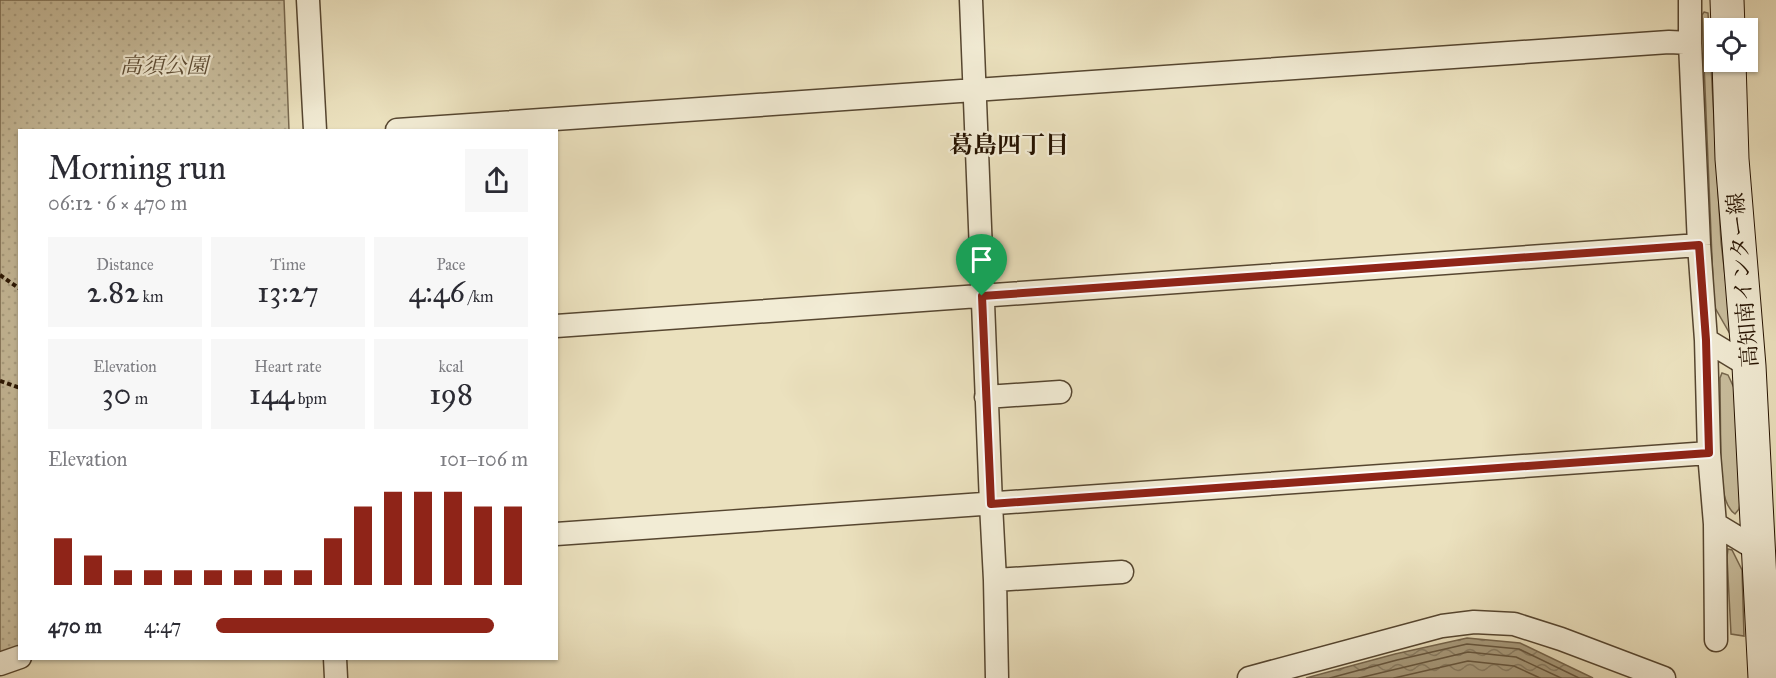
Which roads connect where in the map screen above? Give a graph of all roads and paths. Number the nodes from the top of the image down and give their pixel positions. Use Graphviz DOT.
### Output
graph roads {
  1 [pos="308,0"];
  2 [pos="971,0"];
  3 [pos="1690,0"];
  4 [pos="1727,0"];
  5 [pos="1728,18"];
  6 [pos="1690,43"];
  7 [pos="1729,72"];
  8 [pos="974,91"];
  9 [pos="315,129"];
  10 [pos="412,129"];
  11 [pos="1699,245"];
  12 [pos="0,275"];
  13 [pos="18,288"];
  14 [pos="982,296"];
  15 [pos="558,326"];
  16 [pos="1706,340"];
  17 [pos="1749,366"];
  18 [pos="0,381"];
  19 [pos="18,387"];
  20 [pos="1060,392"];
  21 [pos="986,397"];
  22 [pos="1709,453"];
  23 [pos="991,504"];
  24 [pos="1715,524"];
  25 [pos="558,534"];
  26 [pos="1758,550"];
  27 [pos="1122,572"];
  28 [pos="996,580"];
  29 [pos="1716,640"];
  30 [pos="18,658"];
  31 [pos="335,660"];
  32 [pos="0,664"];
  33 [pos="336,678"];
  34 [pos="997,678"];
  35 [pos="1249,678"];
  36 [pos="1664,678"];
  37 [pos="1766,678"];
  1 -- 9 [label="street"];
  2 -- 8 [label="street"];
  3 -- 6 [label="street"];
  4 -- 5 [label="main road"];
  6 -- 8 [label="street"];
  6 -- 11 [label="street"];
  7 -- 17 [label="main road, 高知南インター線"];
  8 -- 10 [label="street"];
  8 -- 14 [label="street"];
  11 -- 14 [label="street"];
  11 -- 16 [label="street"];
  12 -- 13 [label="path"];
  14 -- 15 [label="street"];
  14 -- 21 [label="street"];
  16 -- 17 [label="street"];
  16 -- 22 [label="street"];
  17 -- 26 [label="main road, 高知南インター線"];
  18 -- 19 [label="path"];
  20 -- 21 [label="street"];
  21 -- 23 [label="street"];
  22 -- 23 [label="street"];
  22 -- 24 [label="street"];
  23 -- 25 [label="street"];
  23 -- 28 [label="street"];
  24 -- 26 [label="street"];
  24 -- 29 [label="street"];
  26 -- 37 [label="main road, 高知南インター線"];
  27 -- 28 [label="street"];
  28 -- 34 [label="street"];
  30 -- 32 [label="street"];
  31 -- 33 [label="street"];
  35 -- 36 [label="street"];
}
